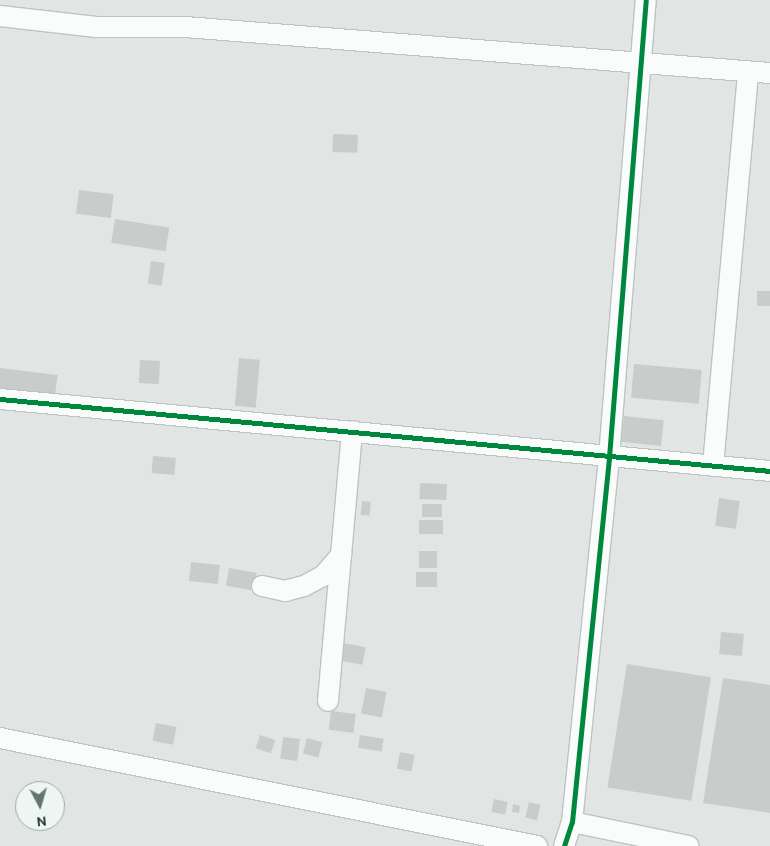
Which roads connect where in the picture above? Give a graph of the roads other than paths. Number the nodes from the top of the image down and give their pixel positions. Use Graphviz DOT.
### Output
graph roads {
  1 [pos="646,0"];
  2 [pos="0,16"];
  3 [pos="642,62"];
  4 [pos="748,72"];
  5 [pos="770,73"];
  6 [pos="0,399"];
  7 [pos="352,431"];
  8 [pos="609,457"];
  9 [pos="713,466"];
  10 [pos="770,471"];
  11 [pos="341,555"];
  12 [pos="262,586"];
  13 [pos="328,701"];
  14 [pos="0,738"];
  15 [pos="572,822"];
  16 [pos="538,846"];
  17 [pos="564,846"];
  18 [pos="689,846"];
  1 -- 3 [label="street"];
  2 -- 3 [label="street"];
  3 -- 4 [label="street"];
  3 -- 8 [label="street"];
  4 -- 5 [label="street"];
  4 -- 9 [label="street"];
  6 -- 7 [label="street"];
  7 -- 8 [label="street"];
  7 -- 11 [label="street"];
  8 -- 9 [label="street"];
  8 -- 15 [label="street"];
  9 -- 10 [label="street"];
  11 -- 12 [label="street"];
  11 -- 13 [label="street"];
  14 -- 16 [label="street"];
  15 -- 17 [label="street"];
  15 -- 18 [label="street"];
}
